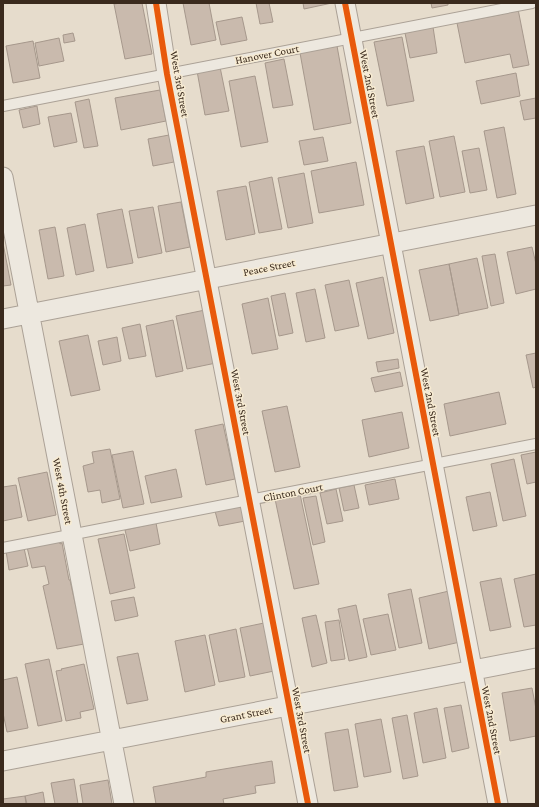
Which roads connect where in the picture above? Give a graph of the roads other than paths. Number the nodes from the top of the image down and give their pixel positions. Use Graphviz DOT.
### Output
graph roads {
  1 [pos="156,3"];
  2 [pos="345,3"];
  3 [pos="532,3"];
  4 [pos="350,38"];
  5 [pos="167,74"];
  6 [pos="3,106"];
  7 [pos="3,177"];
  8 [pos="536,215"];
  9 [pos="390,244"];
  10 [pos="207,279"];
  11 [pos="29,314"];
  12 [pos="3,319"];
  13 [pos="536,444"];
  14 [pos="433,464"];
  15 [pos="250,500"];
  16 [pos="72,534"];
  17 [pos="3,548"];
  18 [pos="536,658"];
  19 [pos="472,670"];
  20 [pos="289,706"];
  21 [pos="112,740"];
  22 [pos="3,762"];
  23 [pos="124,804"];
  24 [pos="308,804"];
  25 [pos="498,804"];
  1 -- 5 [label="street, West 3rd Street"];
  2 -- 4 [label="street, West 2nd Street"];
  3 -- 4 [label="lane, Hanover Court"];
  4 -- 5 [label="lane, Hanover Court"];
  4 -- 9 [label="street, West 2nd Street"];
  5 -- 6 [label="lane, Hanover Court"];
  5 -- 10 [label="street, West 3rd Street"];
  7 -- 11 [label="street, West 4th Street"];
  8 -- 9 [label="street, Peace Street"];
  9 -- 10 [label="street, Peace Street"];
  9 -- 14 [label="street, West 2nd Street"];
  10 -- 11 [label="street, Peace Street"];
  10 -- 15 [label="street, West 3rd Street"];
  11 -- 12 [label="street, Peace Street"];
  11 -- 16 [label="street, West 4th Street"];
  13 -- 14 [label="lane, Clinton Court"];
  14 -- 15 [label="lane, Clinton Court"];
  14 -- 19 [label="street, West 2nd Street"];
  15 -- 16 [label="lane, Clinton Court"];
  15 -- 20 [label="street, West 3rd Street"];
  16 -- 17 [label="lane, Clinton Court"];
  16 -- 21 [label="street, West 4th Street"];
  18 -- 19 [label="street, Grant Street"];
  19 -- 20 [label="street, Grant Street"];
  19 -- 25 [label="street, West 2nd Street"];
  20 -- 21 [label="street, Grant Street"];
  20 -- 24 [label="street, West 3rd Street"];
  21 -- 22 [label="street, Grant Street"];
  21 -- 23 [label="street, West 4th Street"];
}
